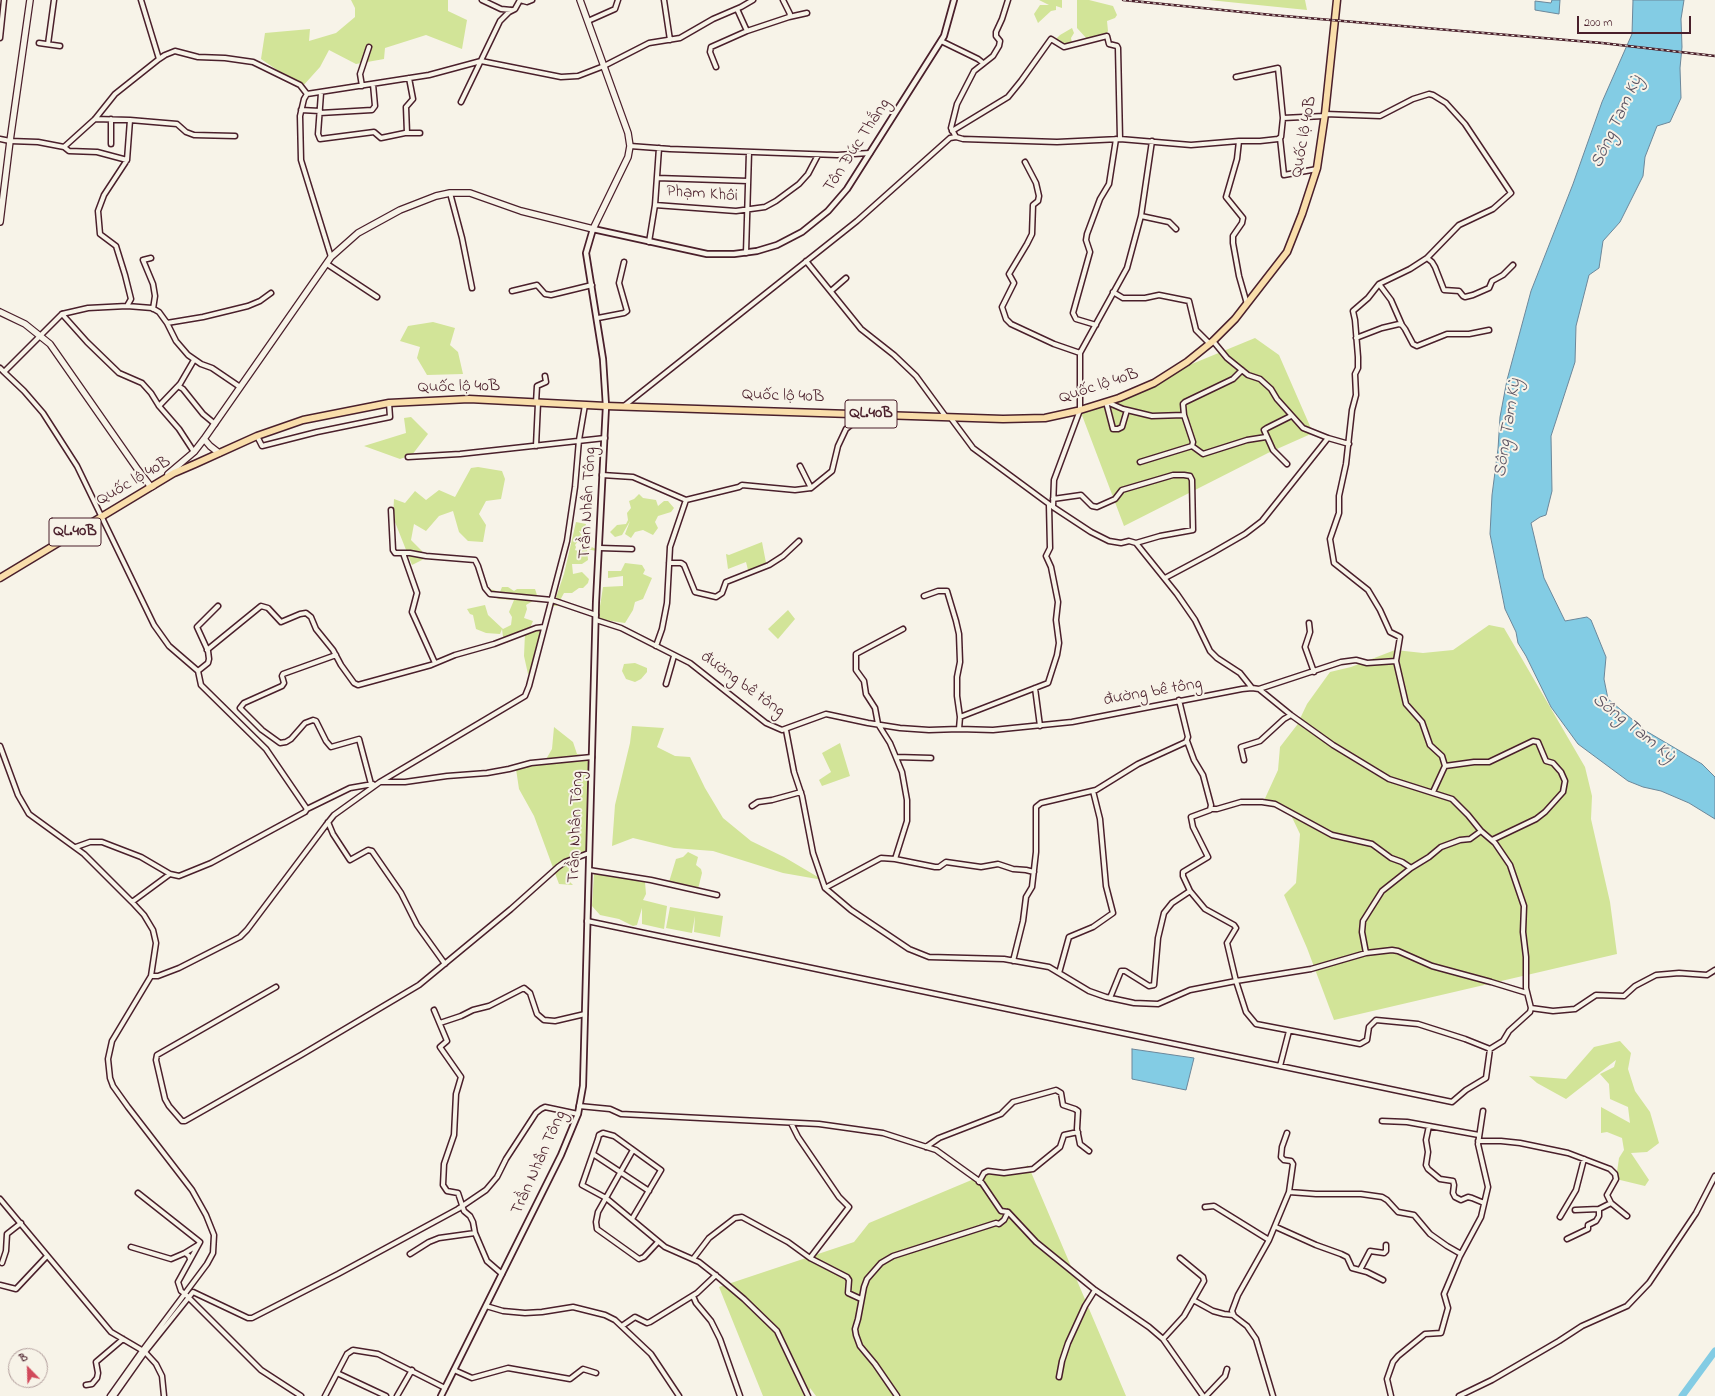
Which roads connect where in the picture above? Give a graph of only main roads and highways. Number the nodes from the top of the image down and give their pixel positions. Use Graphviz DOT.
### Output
graph roads {
  1 [pos="30,0"];
  2 [pos="580,0"];
  3 [pos="1337,0"];
  4 [pos="0,222"];
  5 [pos="0,312"];
  6 [pos="204,439"];
  7 [pos="220,453"];
  8 [pos="151,487"];
  9 [pos="0,578"];
  1 -- 4 [label="main road"];
  2 -- 6 [label="main road"];
  3 -- 7 [label="highway, Quốc lộ 40B / QL.40B"];
  5 -- 8 [label="main road"];
  6 -- 7 [label="main road"];
  6 -- 8 [label="main road"];
  7 -- 8 [label="highway, Quốc lộ 40B / QL.40B"];
  8 -- 9 [label="highway, Quốc lộ 40B / QL.40B"];
}
